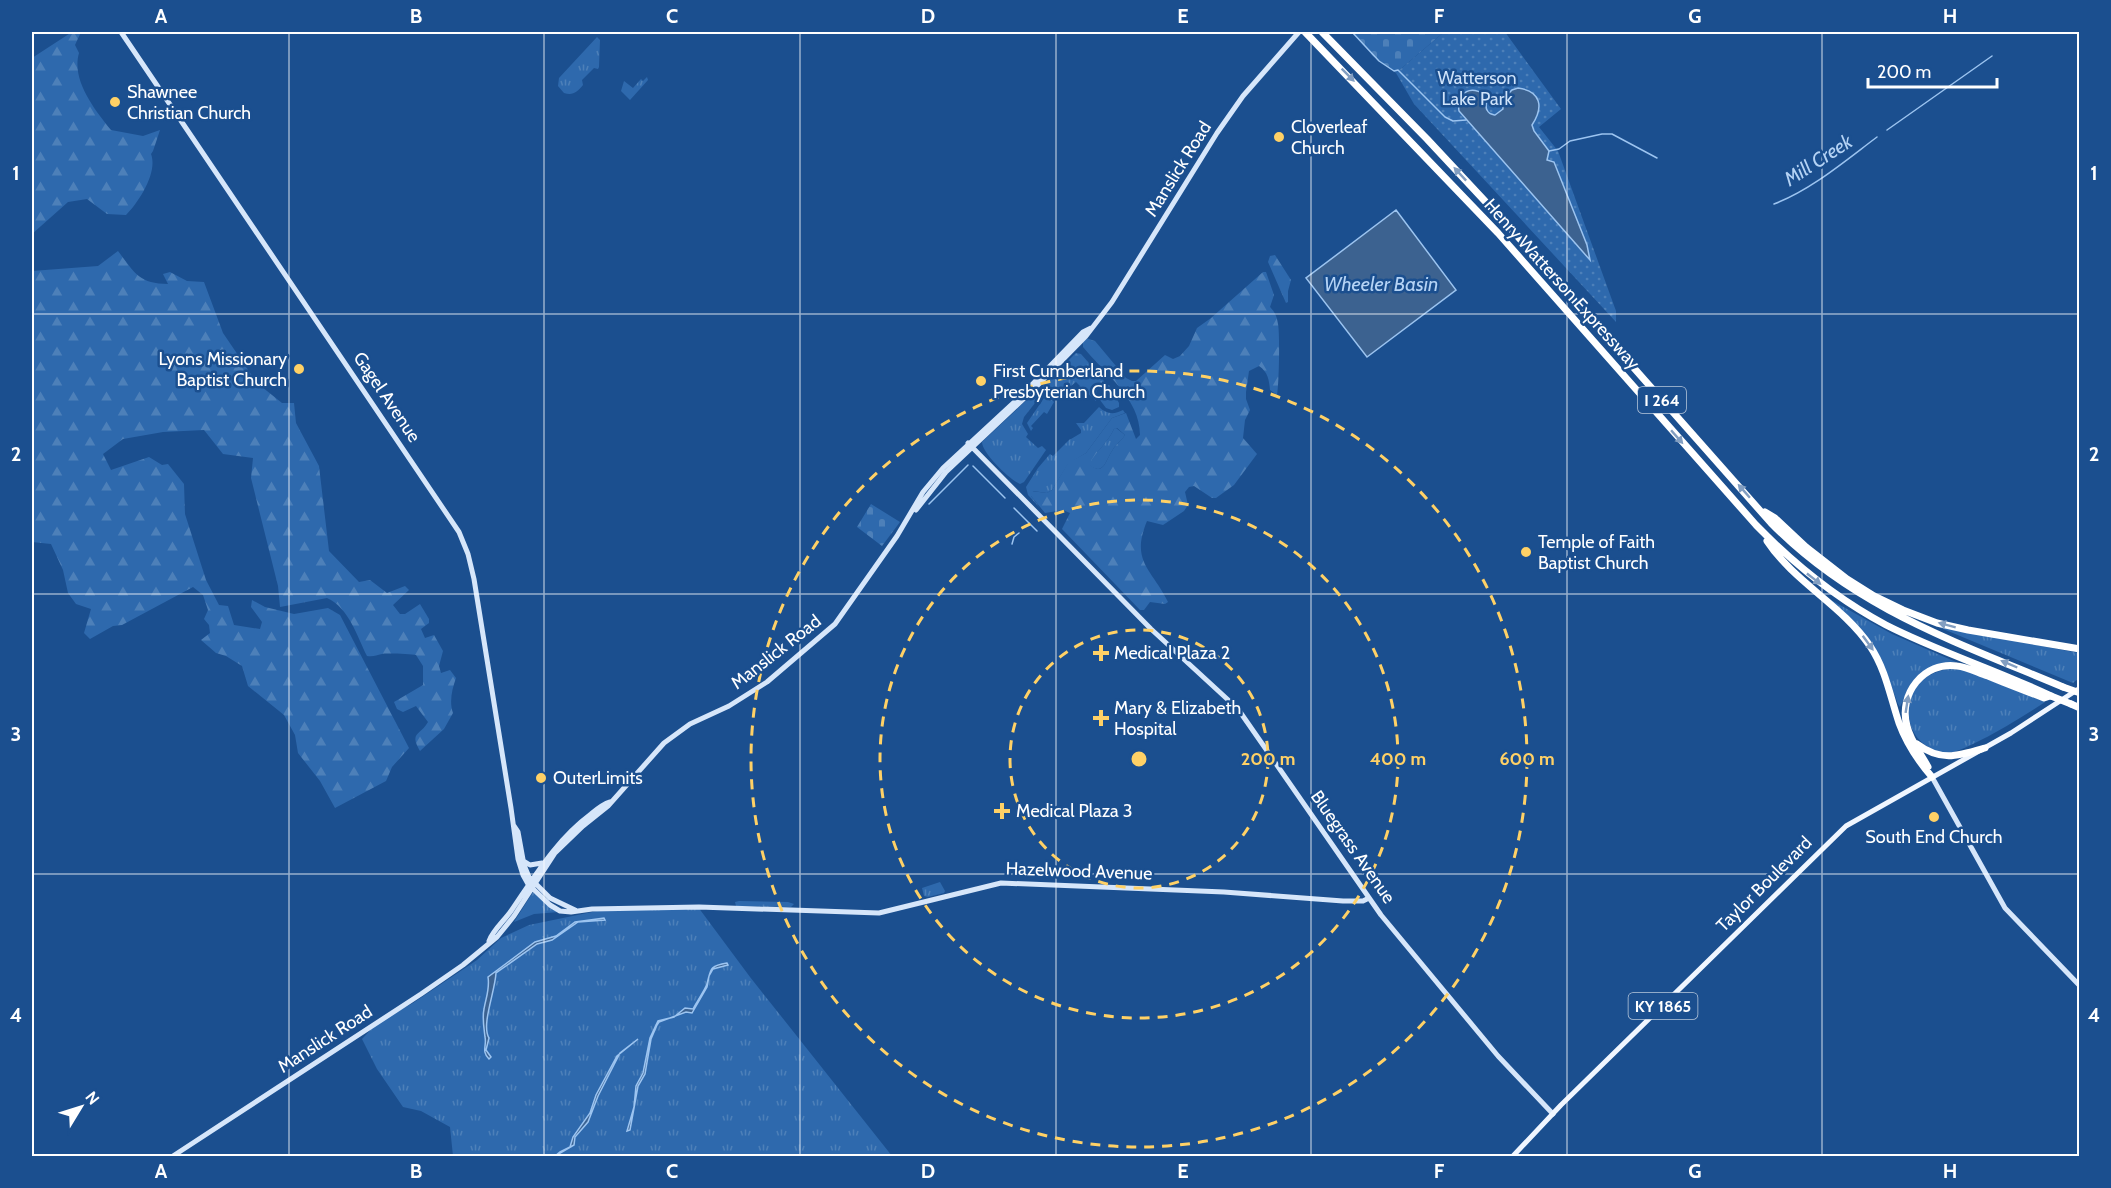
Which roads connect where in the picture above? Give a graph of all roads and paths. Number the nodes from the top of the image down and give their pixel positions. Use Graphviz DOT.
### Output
graph roads {
  1 [pos="121,32"];
  2 [pos="1299,32"];
  3 [pos="1305,32"];
  4 [pos="1322,32"];
  5 [pos="970,445"];
  6 [pos="1758,508"];
  7 [pos="1756,525"];
  8 [pos="2079,647"];
  9 [pos="2079,688"];
  10 [pos="2079,693"];
  11 [pos="2050,696"];
  12 [pos="2079,708"];
  13 [pos="1914,742"];
  14 [pos="1985,748"];
  15 [pos="1932,777"];
  16 [pos="514,826"];
  17 [pos="554,852"];
  18 [pos="522,860"];
  19 [pos="543,863"];
  20 [pos="531,883"];
  21 [pos="1369,898"];
  22 [pos="2079,986"];
  23 [pos="1553,1114"];
  24 [pos="173,1156"];
  25 [pos="1513,1156"];
  1 -- 16 [label="street, Gagel Avenue"];
  2 -- 5 [label="street, Manslick Road"];
  3 -- 7 [label="highway, Henry Watterson Expressway / I 264, one-way"];
  6 -- 4 [label="highway, Henry Watterson Expressway / I 264, one-way"];
  5 -- 17 [label="street, Manslick Road"];
  5 -- 21 [label="street, Bluegrass Avenue"];
  8 -- 6 [label="highway, one-way"];
  10 -- 6 [label="highway, Henry Watterson Expressway / I 264, one-way, bridge"];
  7 -- 11 [label="highway, Henry Watterson Expressway / I 264, one-way"];
  7 -- 15 [label="highway, one-way"];
  9 -- 14 [label="main road, Taylor Boulevard / KY 1865"];
  11 -- 12 [label="highway, Henry Watterson Expressway / I 264, bridge"];
  13 -- 11 [label="highway, one-way"];
  13 -- 14 [label="highway"];
  13 -- 15 [label="highway"];
  14 -- 15 [label="main road, Taylor Boulevard / KY 1865"];
  15 -- 22 [label="street"];
  15 -- 23 [label="main road, Taylor Boulevard / KY 1865"];
  16 -- 18 [label="street, Gagel Avenue"];
  16 -- 20 [label="street, Gagel Avenue"];
  17 -- 19 [label="street, Manslick Road"];
  17 -- 20 [label="street, Manslick Road"];
  18 -- 19 [label="street"];
  18 -- 20 [label="street, Gagel Avenue"];
  19 -- 20 [label="street, Manslick Road"];
  20 -- 21 [label="street, Hazelwood Avenue"];
  20 -- 24 [label="street, Manslick Road"];
  21 -- 23 [label="street, Bluegrass Avenue"];
  23 -- 25 [label="main road, Taylor Boulevard / KY 1865"];
}
